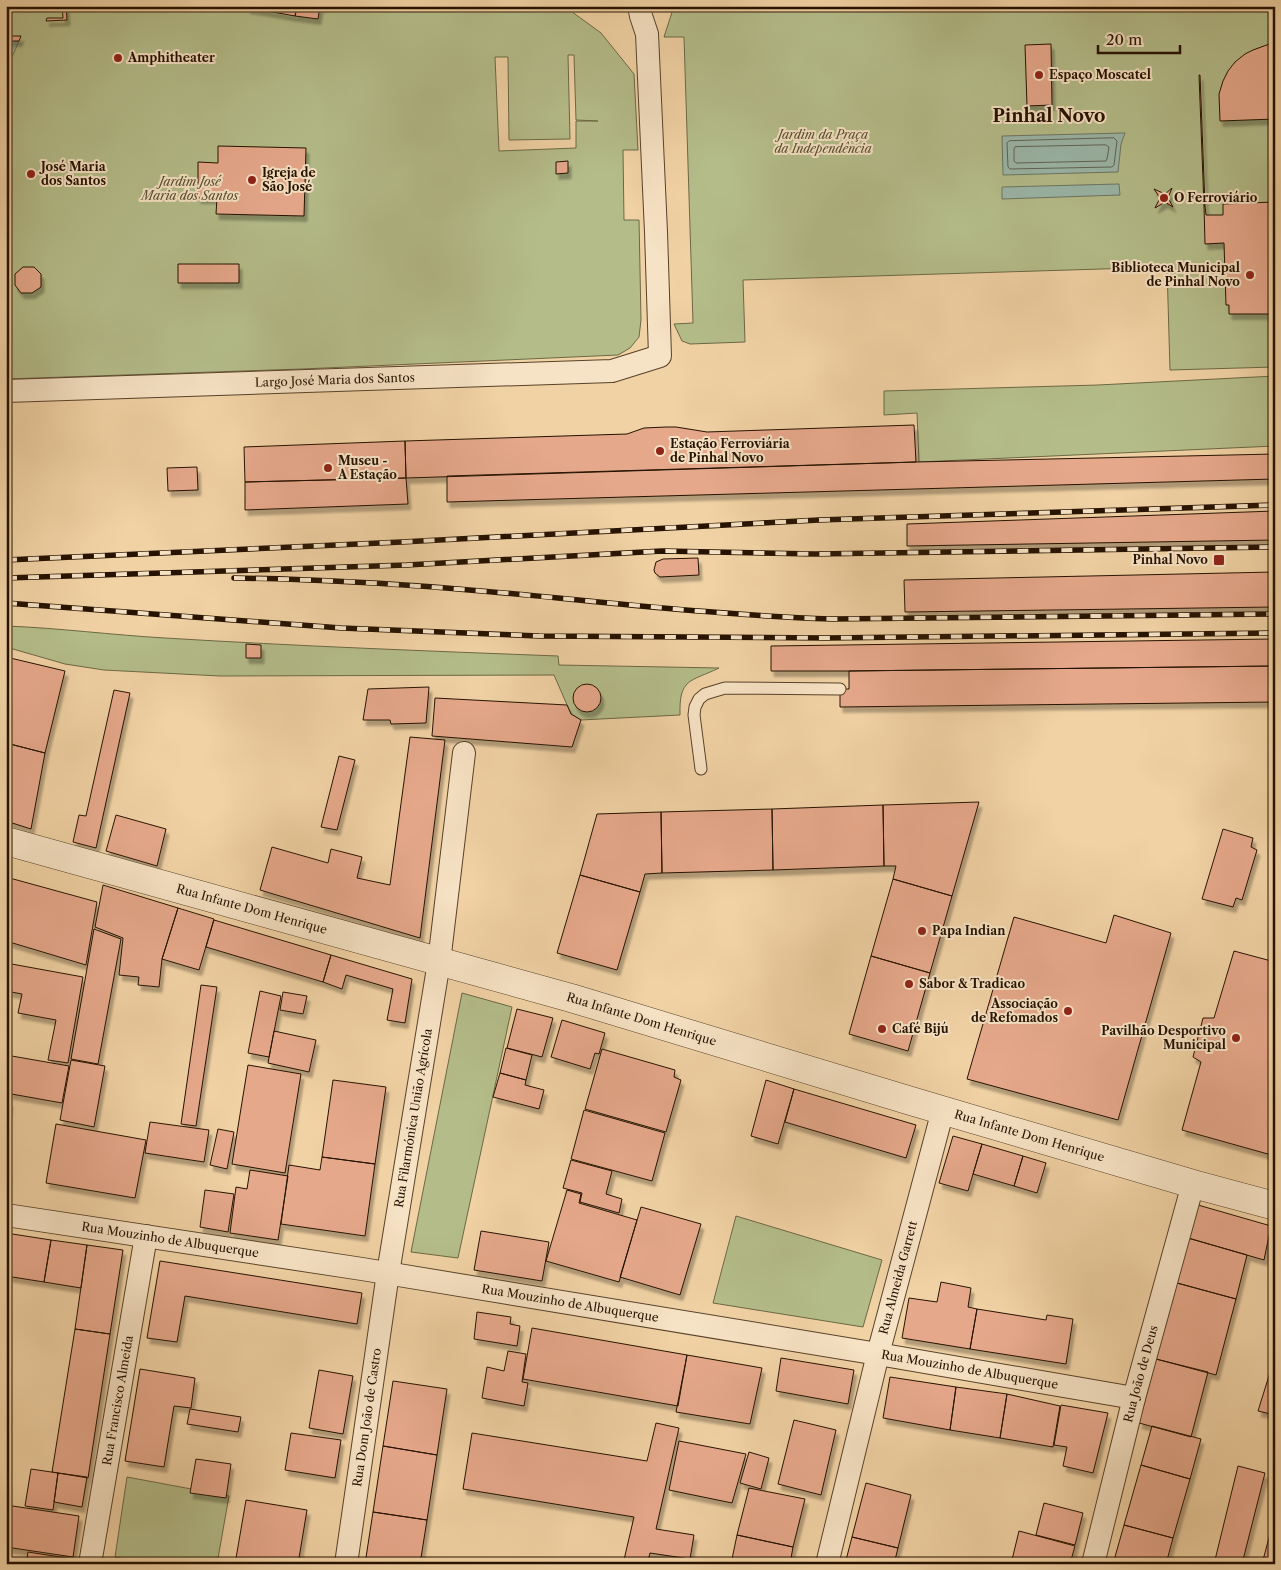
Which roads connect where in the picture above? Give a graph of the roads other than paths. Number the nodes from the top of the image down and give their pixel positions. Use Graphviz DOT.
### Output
graph roads {
  1 [pos="637,10"];
  2 [pos="6,392"];
  3 [pos="840,689"];
  4 [pos="464,753"];
  5 [pos="701,769"];
  6 [pos="6,842"];
  7 [pos="439,962"];
  8 [pos="943,1110"];
  9 [pos="1193,1184"];
  10 [pos="1275,1206"];
  11 [pos="6,1215"];
  12 [pos="146,1236"];
  13 [pos="388,1273"];
  14 [pos="878,1354"];
  15 [pos="1134,1398"];
  16 [pos="90,1564"];
  17 [pos="346,1564"];
  18 [pos="827,1564"];
  19 [pos="1093,1564"];
  1 -- 2 [label="street, Largo José Maria dos Santos"];
  3 -- 5 [label="lane"];
  4 -- 7 [label="street, Rua Filarmónica União Agrícola"];
  6 -- 7 [label="street, Rua Infante Dom Henrique"];
  7 -- 8 [label="street, Rua Infante Dom Henrique"];
  7 -- 13 [label="street, Rua Filarmónica União Agrícola"];
  8 -- 9 [label="street, Rua Infante Dom Henrique"];
  8 -- 14 [label="street, Rua Almeida Garrett"];
  9 -- 10 [label="street, Rua Infante Dom Henrique"];
  9 -- 15 [label="street, Rua João de Deus"];
  11 -- 12 [label="street, Rua Mouzinho de Albuquerque"];
  12 -- 13 [label="street, Rua Mouzinho de Albuquerque"];
  12 -- 16 [label="street, Rua Francisco Almeida"];
  13 -- 14 [label="street, Rua Mouzinho de Albuquerque"];
  13 -- 17 [label="street, Rua Dom João de Castro"];
  14 -- 15 [label="street, Rua Mouzinho de Albuquerque"];
  14 -- 18 [label="street, Rua Almeida Garrett"];
  15 -- 19 [label="street, Rua João de Deus"];
}
